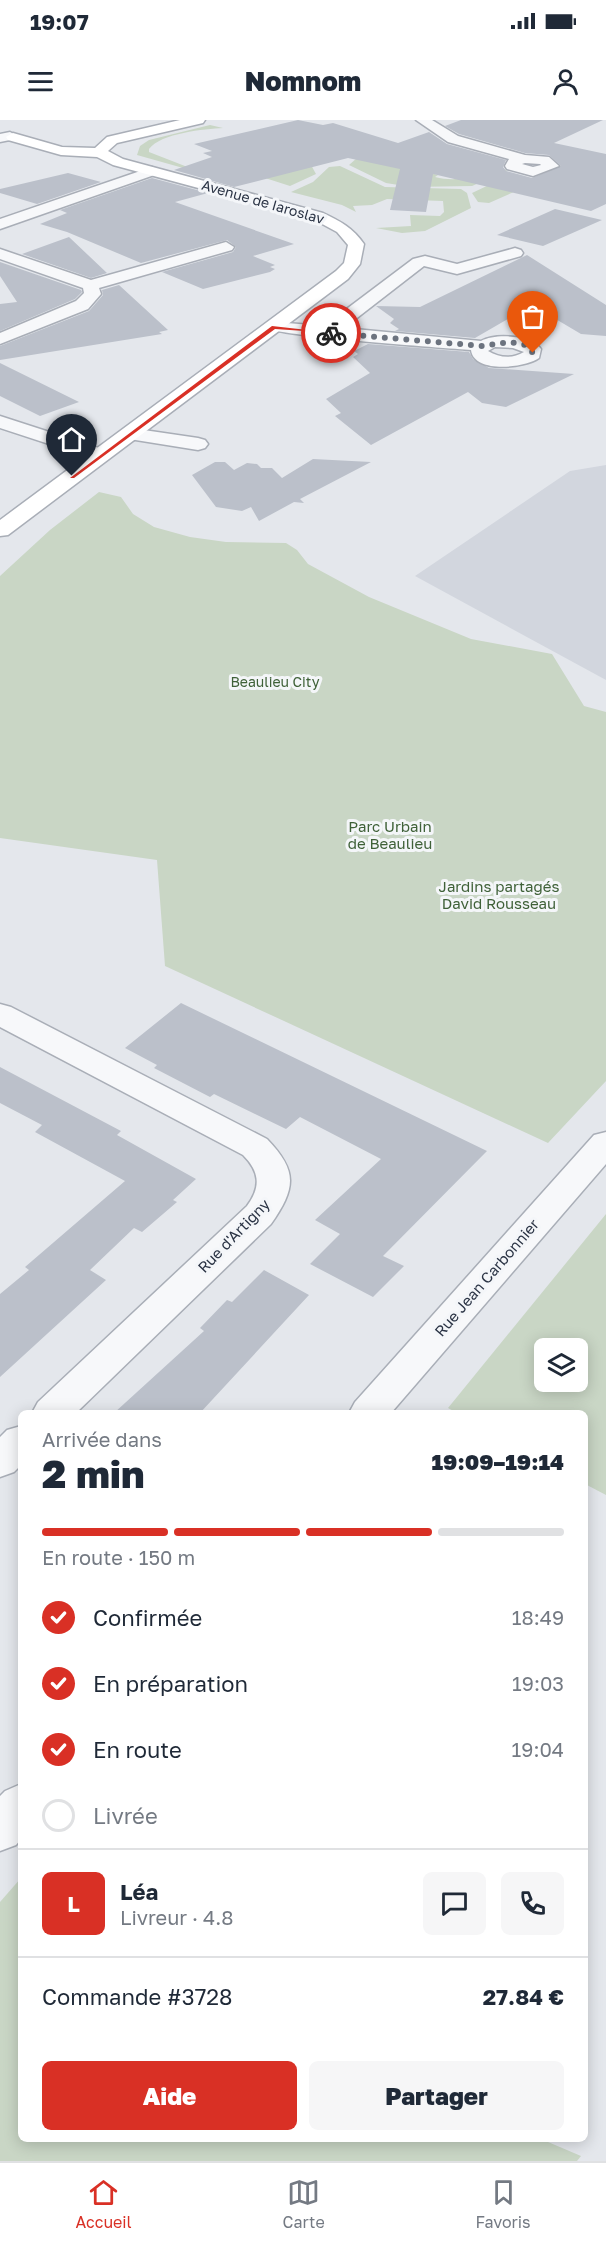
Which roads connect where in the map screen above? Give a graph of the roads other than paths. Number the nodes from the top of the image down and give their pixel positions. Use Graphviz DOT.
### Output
graph roads {
  1 [pos="198,120"];
  2 [pos="423,120"];
  3 [pos="6,136"];
  4 [pos="100,151"];
  5 [pos="524,159"];
  6 [pos="152,171"];
  7 [pos="0,224"];
  8 [pos="226,247"];
  9 [pos="515,253"];
  10 [pos="0,254"];
  11 [pos="90,285"];
  12 [pos="274,327"];
  13 [pos="326,333"];
  14 [pos="0,339"];
  15 [pos="482,346"];
  16 [pos="0,422"];
  17 [pos="130,434"];
  18 [pos="198,444"];
  19 [pos="101,455"];
  20 [pos="0,530"];
  21 [pos="0,1014"];
  22 [pos="606,1143"];
  23 [pos="54,1410"];
  24 [pos="371,1410"];
  25 [pos="18,1444"];
  26 [pos="0,1461"];
  27 [pos="18,1809"];
  28 [pos="0,1830"];
  1 -- 4 [label="street"];
  2 -- 5 [label="street"];
  3 -- 4 [label="street, Avenue de Iaroslav"];
  4 -- 6 [label="street, Avenue de Iaroslav"];
  6 -- 7 [label="street"];
  6 -- 12 [label="street, Avenue de Iaroslav"];
  8 -- 11 [label="street"];
  9 -- 13 [label="street"];
  10 -- 11 [label="street"];
  11 -- 14 [label="street"];
  12 -- 13 [label="street"];
  12 -- 17 [label="street, Avenue de Iaroslav"];
  13 -- 15 [label="street"];
  16 -- 19 [label="street"];
  17 -- 18 [label="street"];
  17 -- 19 [label="street, Avenue de Iaroslav"];
  19 -- 20 [label="street, Avenue de Iaroslav"];
  21 -- 23 [label="street, Rue d'Artigny"];
  22 -- 24 [label="street, Rue Jean Carbonnier"];
  25 -- 26 [label="street"];
  27 -- 28 [label="street"];
}
